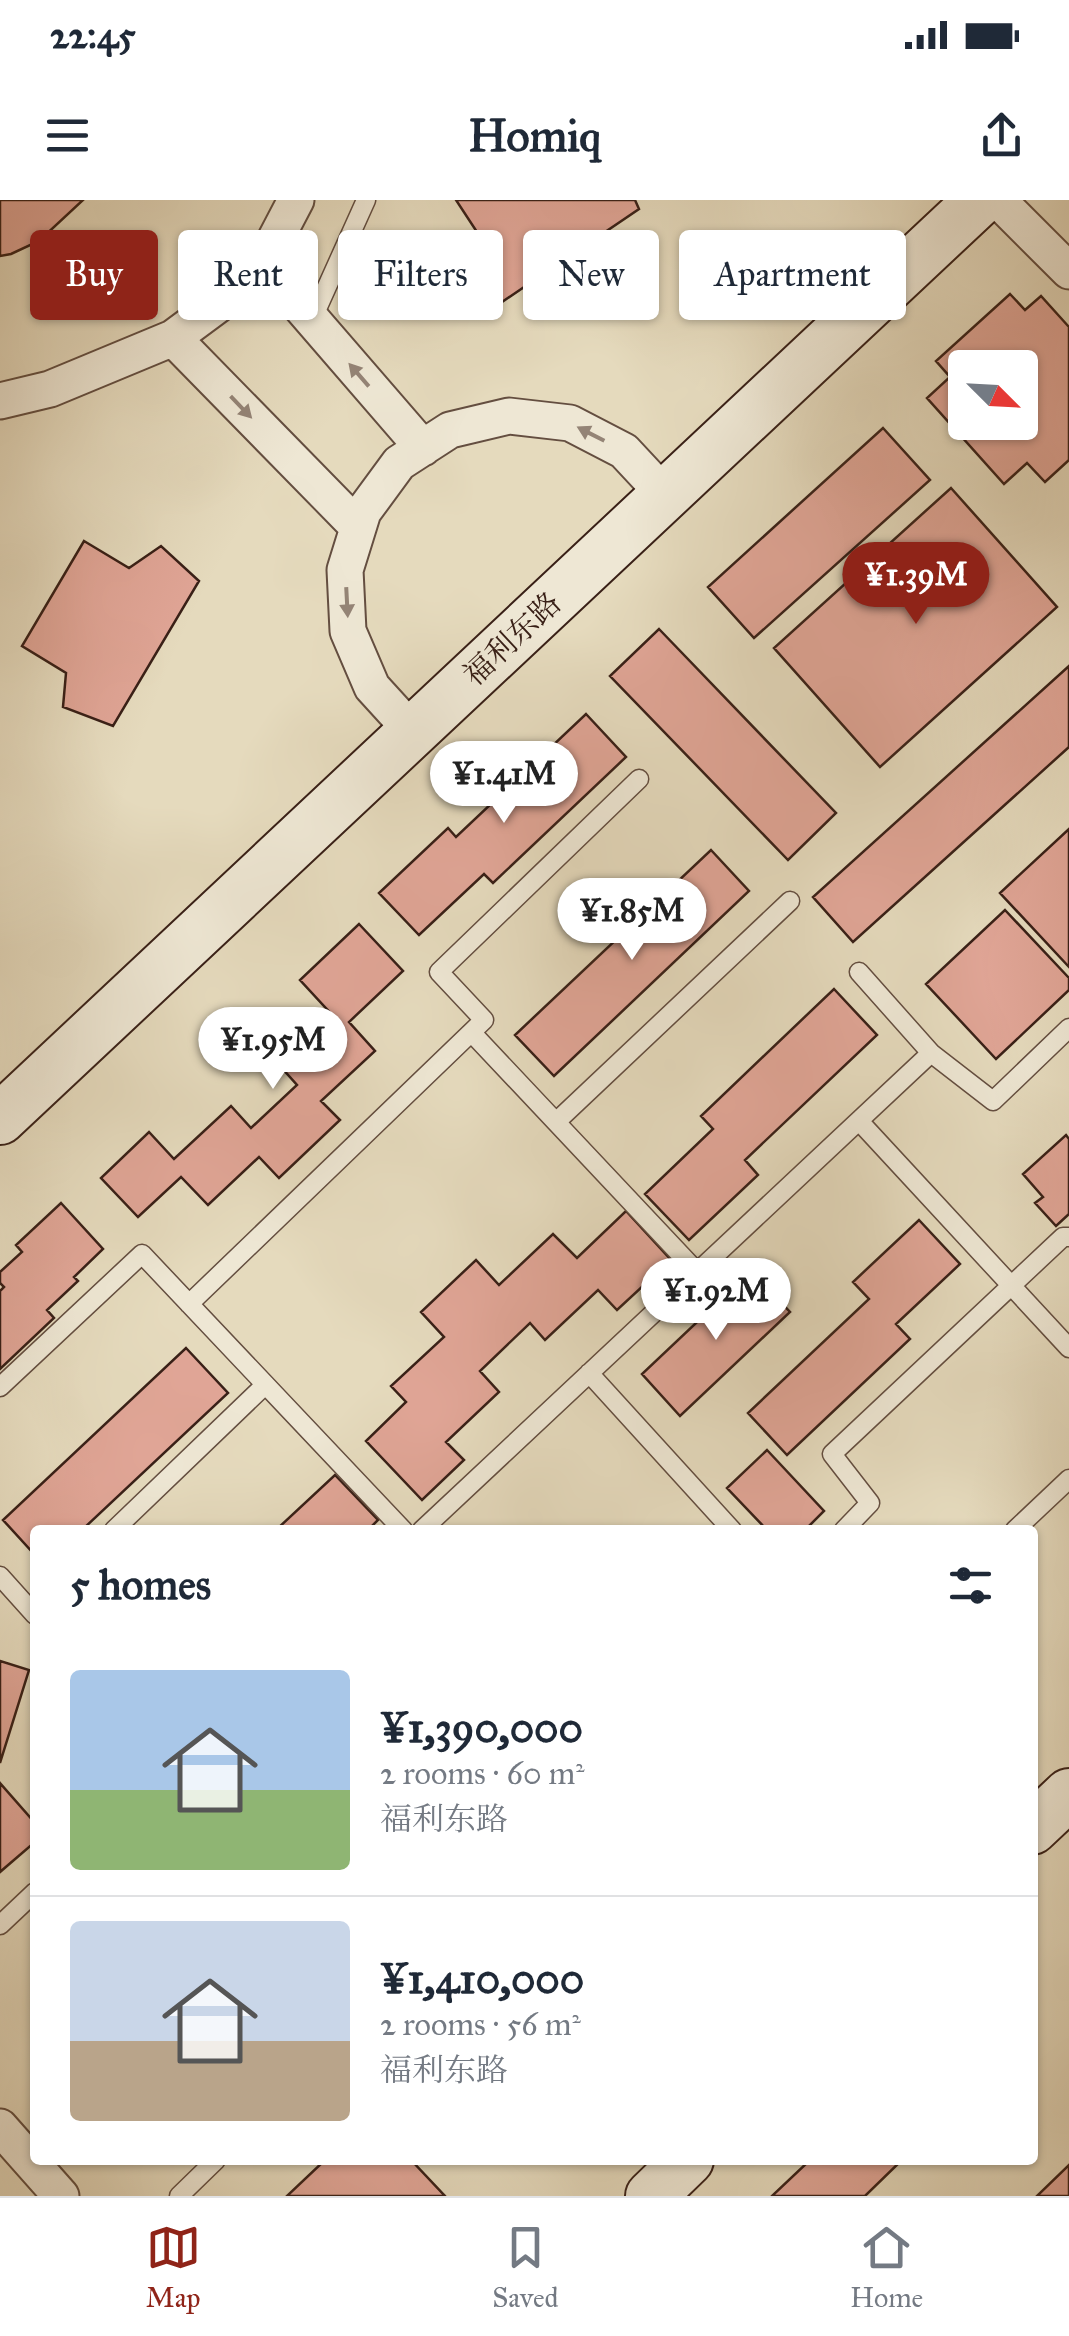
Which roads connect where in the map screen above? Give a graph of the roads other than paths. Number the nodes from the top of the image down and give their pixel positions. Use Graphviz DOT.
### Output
graph roads {
  1 [pos="296,200"];
  2 [pos="366,200"];
  3 [pos="980,200"];
  4 [pos="998,200"];
  5 [pos="280,230"];
  6 [pos="1069,271"];
  7 [pos="318,307"];
  8 [pos="197,320"];
  9 [pos="312,320"];
  10 [pos="174,338"];
  11 [pos="0,402"];
  12 [pos="423,448"];
  13 [pos="665,495"];
  14 [pos="358,527"];
  15 [pos="413,732"];
  16 [pos="640,779"];
  17 [pos="790,901"];
  18 [pos="859,972"];
  19 [pos="1069,1028"];
  20 [pos="472,1033"];
  21 [pos="932,1053"];
  22 [pos="0,1119"];
  23 [pos="860,1121"];
  24 [pos="556,1122"];
  25 [pos="1069,1237"];
  26 [pos="697,1272"];
  27 [pos="1010,1284"];
  28 [pos="189,1304"];
  29 [pos="1069,1348"];
  30 [pos="590,1374"];
  31 [pos="265,1384"];
  32 [pos="0,1387"];
  33 [pos="1069,1479"];
  34 [pos="119,1525"];
  35 [pos="398,1525"];
  36 [pos="427,1525"];
  37 [pos="727,1525"];
  38 [pos="849,1525"];
  39 [pos="1020,1525"];
  40 [pos="1,1579"];
  41 [pos="30,1607"];
  42 [pos="1069,1794"];
  43 [pos="1038,1823"];
  44 [pos="30,1897"];
  45 [pos="0,1925"];
  46 [pos="0,2126"];
  47 [pos="30,2160"];
  48 [pos="34,2165"];
  49 [pos="211,2165"];
  50 [pos="683,2165"];
  51 [pos="61,2196"];
  52 [pos="179,2196"];
  53 [pos="651,2196"];
  1 -- 5 [label="street"];
  2 -- 7 [label="lane"];
  3 -- 13 [label="main road, 福利东路"];
  4 -- 6 [label="street"];
  8 -- 10 [label="street"];
  12 -- 9 [label="street, one-way"];
  10 -- 11 [label="street"];
  10 -- 14 [label="street, one-way"];
  13 -- 12 [label="street, one-way"];
  12 -- 14 [label="street"];
  13 -- 15 [label="main road, 福利东路"];
  14 -- 15 [label="street, one-way"];
  15 -- 22 [label="main road, 福利东路"];
  16 -- 20 [label="lane"];
  17 -- 24 [label="lane"];
  18 -- 21 [label="lane"];
  19 -- 21 [label="lane"];
  20 -- 24 [label="lane"];
  20 -- 28 [label="lane"];
  21 -- 23 [label="lane"];
  23 -- 26 [label="lane"];
  23 -- 27 [label="lane"];
  24 -- 26 [label="lane"];
  25 -- 27 [label="lane"];
  26 -- 30 [label="lane"];
  27 -- 29 [label="lane"];
  27 -- 38 [label="lane"];
  28 -- 31 [label="lane"];
  28 -- 32 [label="lane"];
  30 -- 36 [label="lane"];
  30 -- 37 [label="lane"];
  31 -- 34 [label="lane"];
  31 -- 35 [label="lane"];
  33 -- 39 [label="lane"];
  40 -- 41 [label="lane"];
  42 -- 43 [label="main road"];
  44 -- 45 [label="lane"];
  46 -- 47 [label="street"];
  48 -- 51 [label="street"];
  49 -- 52 [label="lane"];
  50 -- 53 [label="main road"];
}
